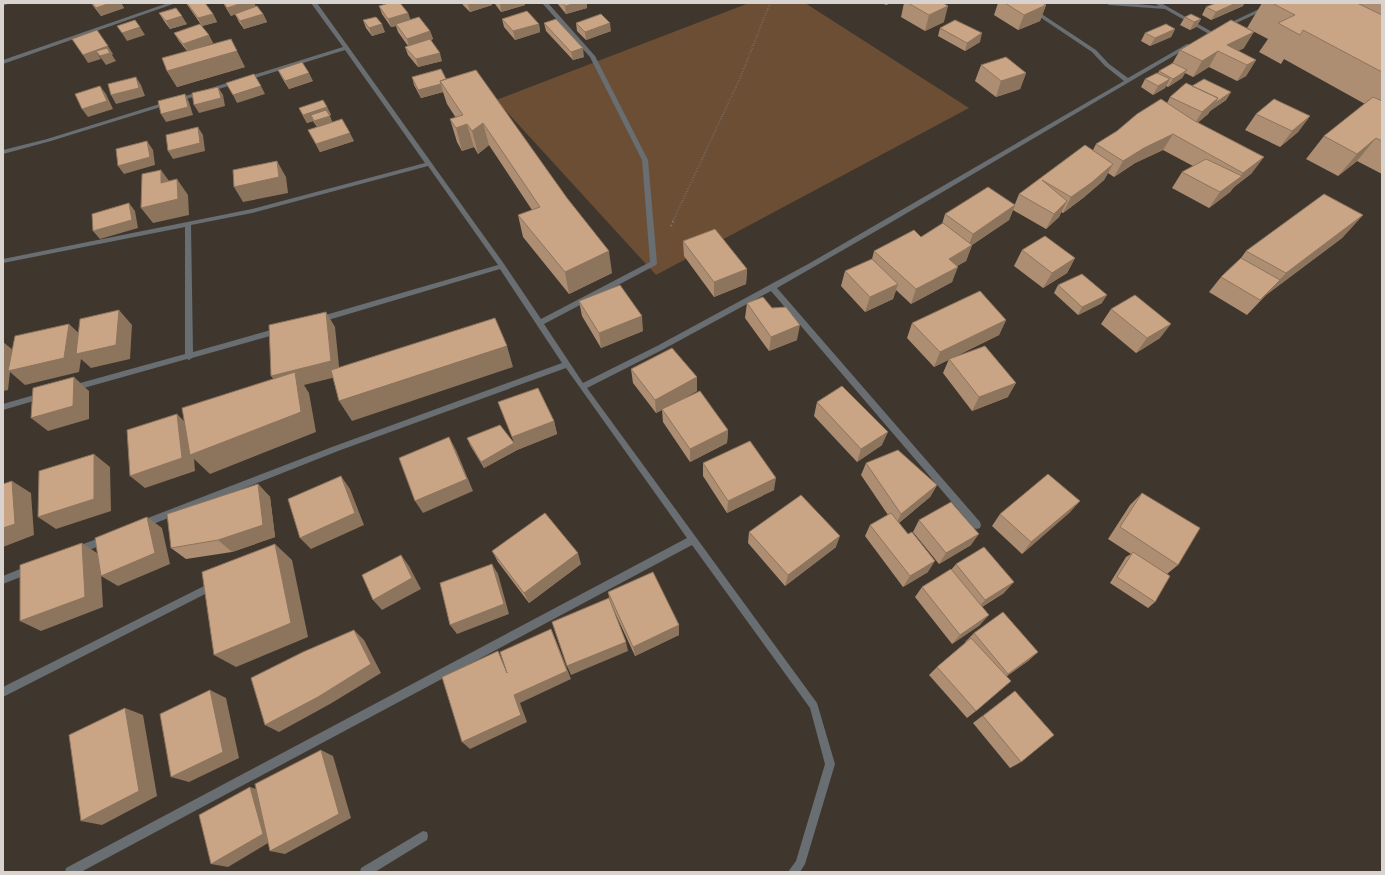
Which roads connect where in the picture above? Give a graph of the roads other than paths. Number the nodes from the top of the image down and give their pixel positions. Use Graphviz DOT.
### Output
graph roads {
  1 [pos="7,3"];
  2 [pos="173,3"];
  3 [pos="314,3"];
  4 [pos="545,3"];
  5 [pos="1022,3"];
  6 [pos="1109,3"];
  7 [pos="1158,3"];
  8 [pos="1276,3"];
  9 [pos="3,4"];
  10 [pos="1167,8"];
  11 [pos="1211,33"];
  12 [pos="1204,36"];
  13 [pos="1198,40"];
  14 [pos="346,48"];
  15 [pos="3,62"];
  16 [pos="1128,80"];
  17 [pos="3,152"];
  18 [pos="429,164"];
  19 [pos="188,224"];
  20 [pos="3,262"];
  21 [pos="502,266"];
  22 [pos="772,287"];
  23 [pos="306,323"];
  24 [pos="539,323"];
  25 [pos="284,330"];
  26 [pos="189,357"];
  27 [pos="566,364"];
  28 [pos="582,387"];
  29 [pos="62,391"];
  30 [pos="48,395"];
  31 [pos="3,407"];
  32 [pos="977,525"];
  33 [pos="136,527"];
  34 [pos="114,536"];
  35 [pos="692,540"];
  36 [pos="69,554"];
  37 [pos="40,565"];
  38 [pos="3,580"];
  39 [pos="223,580"];
  40 [pos="3,692"];
  41 [pos="423,836"];
  42 [pos="70,872"];
  43 [pos="365,872"];
  44 [pos="793,872"];
  1 -- 9 [label="street"];
  2 -- 15 [label="street"];
  3 -- 14 [label="street"];
  4 -- 24 [label="street"];
  5 -- 16 [label="street"];
  6 -- 10 [label="street"];
  7 -- 10 [label="street"];
  8 -- 11 [label="street"];
  10 -- 11 [label="street"];
  11 -- 12 [label="street"];
  13 -- 16 [label="street"];
  14 -- 17 [label="street"];
  14 -- 18 [label="street"];
  16 -- 22 [label="street"];
  18 -- 19 [label="street"];
  18 -- 21 [label="street"];
  19 -- 20 [label="street"];
  19 -- 26 [label="street"];
  21 -- 23 [label="street"];
  21 -- 24 [label="street"];
  22 -- 28 [label="street"];
  22 -- 32 [label="street"];
  24 -- 27 [label="street"];
  25 -- 26 [label="street"];
  26 -- 29 [label="street"];
  27 -- 28 [label="street"];
  27 -- 33 [label="street"];
  28 -- 35 [label="street"];
  30 -- 31 [label="street"];
  34 -- 36 [label="street"];
  35 -- 42 [label="street"];
  35 -- 44 [label="street"];
  37 -- 38 [label="street"];
  39 -- 40 [label="street"];
  41 -- 43 [label="street"];
}
